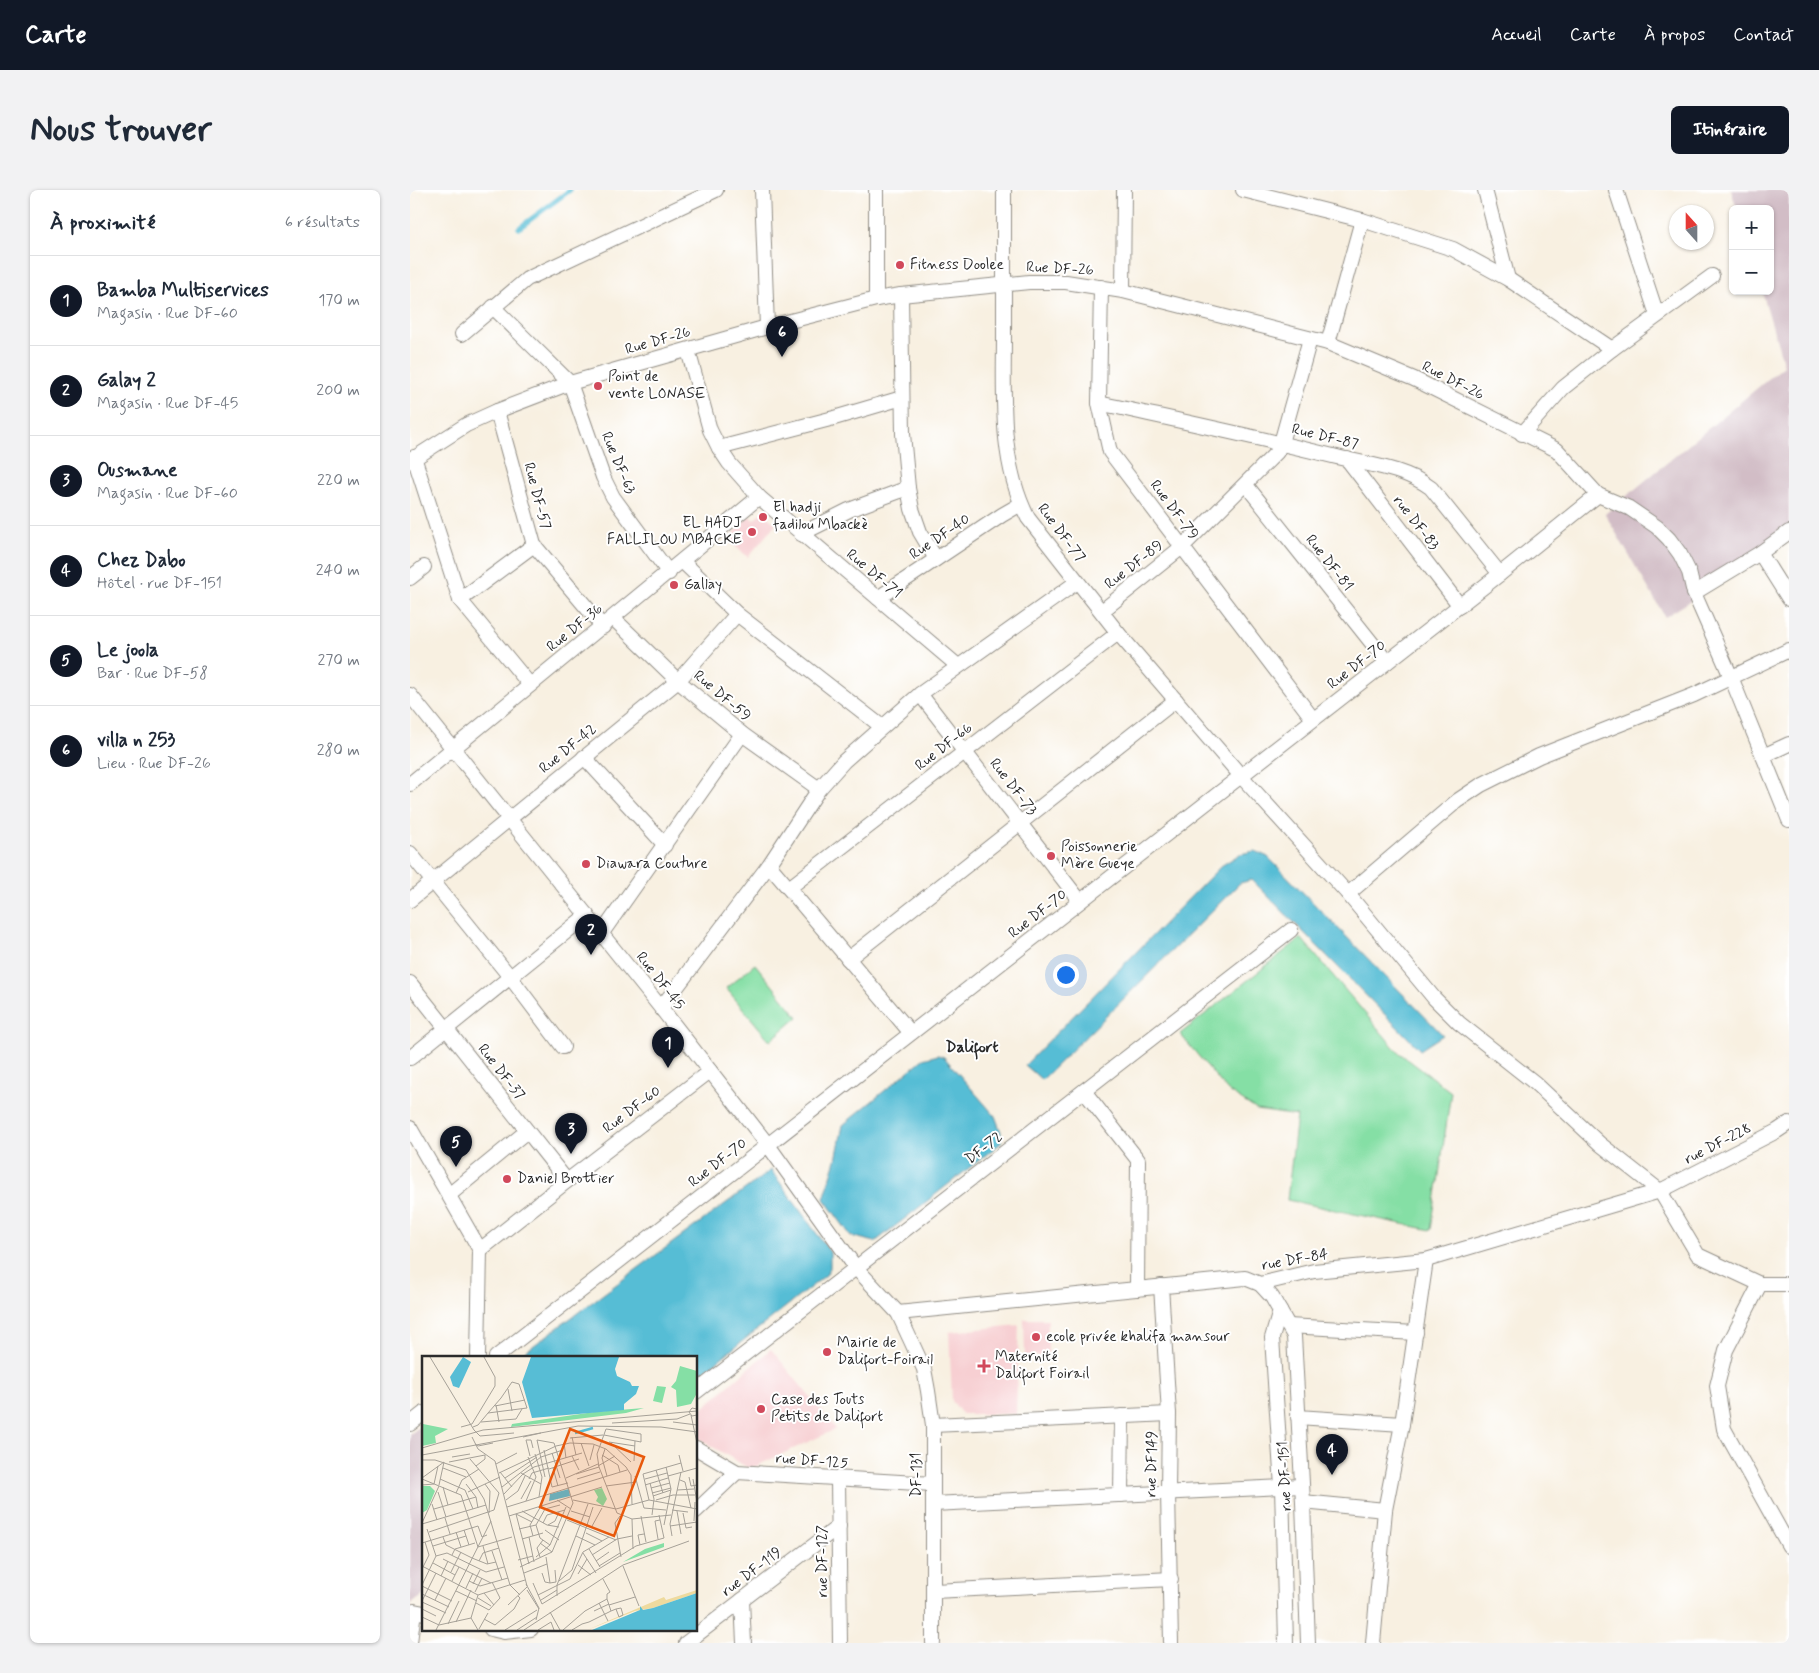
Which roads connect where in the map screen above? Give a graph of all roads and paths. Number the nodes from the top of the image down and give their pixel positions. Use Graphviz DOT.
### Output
graph roads {
  1 [pos="716,190"];
  2 [pos="762,190"];
  3 [pos="876,190"];
  4 [pos="1004,190"];
  5 [pos="1124,190"];
  6 [pos="1243,190"];
  7 [pos="1485,190"];
  8 [pos="1616,190"];
  9 [pos="1362,220"];
  10 [pos="1712,276"];
  11 [pos="1508,279"];
  12 [pos="1004,284"];
  13 [pos="1101,287"];
  14 [pos="1123,291"];
  15 [pos="902,295"];
  16 [pos="876,299"];
  17 [pos="493,307"];
  18 [pos="1657,315"];
  19 [pos="767,327"];
  20 [pos="462,334"];
  21 [pos="1310,339"];
  22 [pos="1328,343"];
  23 [pos="1612,349"];
  24 [pos="688,350"];
  25 [pos="570,383"];
  26 [pos="902,398"];
  27 [pos="1100,403"];
  28 [pos="497,411"];
  29 [pos="1522,434"];
  30 [pos="1281,443"];
  31 [pos="718,448"];
  32 [pos="412,459"];
  33 [pos="1347,459"];
  34 [pos="1246,484"];
  35 [pos="908,488"];
  36 [pos="1598,495"];
  37 [pos="759,497"];
  38 [pos="1021,504"];
  39 [pos="1789,532"];
  40 [pos="801,534"];
  41 [pos="534,545"];
  42 [pos="1182,547"];
  43 [pos="1760,553"];
  44 [pos="936,559"];
  45 [pos="682,561"];
  46 [pos="424,567"];
  47 [pos="669,573"];
  48 [pos="1500,574"];
  49 [pos="410,578"];
  50 [pos="1077,582"];
  51 [pos="1694,593"];
  52 [pos="878,598"];
  53 [pos="460,600"];
  54 [pos="1789,600"];
  55 [pos="1460,606"];
  56 [pos="1102,611"];
  57 [pos="737,614"];
  58 [pos="608,623"];
  59 [pos="1118,633"];
  60 [pos="1789,650"];
  61 [pos="1387,662"];
  62 [pos="958,666"];
  63 [pos="1731,677"];
  64 [pos="678,681"];
  65 [pos="530,685"];
  66 [pos="920,694"];
  67 [pos="410,695"];
  68 [pos="1176,700"];
  69 [pos="1314,719"];
  70 [pos="881,726"];
  71 [pos="742,734"];
  72 [pos="1789,744"];
  73 [pos="454,748"];
  74 [pos="964,751"];
  75 [pos="1763,756"];
  76 [pos="584,757"];
  77 [pos="1241,776"];
  78 [pos="410,784"];
  79 [pos="819,789"];
  80 [pos="510,818"];
  81 [pos="1789,820"];
  82 [pos="1020,822"];
  83 [pos="665,845"];
  84 [pos="410,853"];
  85 [pos="769,865"];
  86 [pos="434,882"];
  87 [pos="790,888"];
  88 [pos="1348,894"];
  89 [pos="410,900"];
  90 [pos="1080,901"];
  91 [pos="587,915"];
  92 [pos="1291,930"];
  93 [pos="602,933"];
  94 [pos="848,959"];
  95 [pos="511,978"];
  96 [pos="410,983"];
  97 [pos="661,1008"];
  98 [pos="446,1029"];
  99 [pos="911,1034"];
  100 [pos="563,1047"];
  101 [pos="410,1058"];
  102 [pos="710,1071"];
  103 [pos="1084,1091"];
  104 [pos="1789,1123"];
  105 [pos="410,1128"];
  106 [pos="527,1131"];
  107 [pos="768,1145"];
  108 [pos="567,1181"];
  109 [pos="1660,1191"];
  110 [pos="449,1195"];
  111 [pos="480,1250"];
  112 [pos="1426,1260"];
  113 [pos="856,1268"];
  114 [pos="1260,1284"];
  115 [pos="1760,1284"];
  116 [pos="1789,1284"];
  117 [pos="1161,1286"];
  118 [pos="1137,1289"];
  119 [pos="1280,1311"];
  120 [pos="898,1313"];
  121 [pos="1288,1326"];
  122 [pos="1416,1333"];
  123 [pos="478,1356"];
  124 [pos="497,1356"];
  125 [pos="698,1390"];
  126 [pos="1169,1414"];
  127 [pos="422,1415"];
  128 [pos="1122,1416"];
  129 [pos="1298,1417"];
  130 [pos="410,1424"];
  131 [pos="1402,1424"];
  132 [pos="933,1426"];
  133 [pos="698,1449"];
  134 [pos="737,1472"];
  135 [pos="838,1479"];
  136 [pos="933,1484"];
  137 [pos="1302,1486"];
  138 [pos="1282,1487"];
  139 [pos="1168,1492"];
  140 [pos="1121,1495"];
  141 [pos="1303,1502"];
  142 [pos="933,1504"];
  143 [pos="698,1509"];
  144 [pos="1385,1510"];
  145 [pos="839,1526"];
  146 [pos="1789,1546"];
  147 [pos="1171,1579"];
  148 [pos="934,1591"];
  149 [pos="742,1600"];
  150 [pos="418,1611"];
  151 [pos="526,1630"];
  152 [pos="499,1635"];
  153 [pos="410,1642"];
  154 [pos="686,1643"];
  155 [pos="744,1643"];
  156 [pos="840,1643"];
  157 [pos="933,1643"];
  158 [pos="1171,1643"];
  159 [pos="1286,1643"];
  160 [pos="1308,1643"];
  161 [pos="1373,1643"];
  1 -- 17 [label="street"];
  2 -- 19 [label="street"];
  3 -- 16 [label="street"];
  4 -- 12 [label="street, Rue DF-77"];
  5 -- 14 [label="street"];
  6 -- 9 [label="street"];
  7 -- 11 [label="street"];
  8 -- 18 [label="street"];
  9 -- 11 [label="street"];
  9 -- 22 [label="street"];
  10 -- 18 [label="street"];
  11 -- 23 [label="street"];
  12 -- 13 [label="street, Rue DF-26"];
  12 -- 15 [label="street, Rue DF-26"];
  12 -- 38 [label="street, Rue DF-77"];
  13 -- 14 [label="street, Rue DF-26"];
  13 -- 27 [label="street, Rue DF-79"];
  14 -- 21 [label="street, Rue DF-26"];
  15 -- 16 [label="street, Rue DF-26"];
  15 -- 26 [label="street"];
  16 -- 19 [label="street, Rue DF-26"];
  17 -- 20 [label="street"];
  17 -- 25 [label="street"];
  18 -- 23 [label="street"];
  19 -- 24 [label="street, Rue DF-26"];
  21 -- 22 [label="street, Rue DF-26"];
  21 -- 30 [label="street, Rue DF-89"];
  22 -- 29 [label="street, Rue DF-26"];
  23 -- 29 [label="street"];
  24 -- 25 [label="street, Rue DF-26"];
  24 -- 31 [label="street, Rue DF-71"];
  25 -- 28 [label="street, Rue DF-26"];
  25 -- 47 [label="street, Rue DF-63"];
  26 -- 31 [label="street"];
  26 -- 35 [label="street"];
  27 -- 30 [label="street, Rue DF-87"];
  27 -- 42 [label="street, Rue DF-79"];
  28 -- 32 [label="street, Rue DF-26"];
  28 -- 41 [label="street, Rue DF-57"];
  29 -- 36 [label="street, Rue DF-26"];
  30 -- 33 [label="street, Rue DF-87"];
  30 -- 34 [label="street, Rue DF-89"];
  31 -- 37 [label="street, Rue DF-71"];
  32 -- 53 [label="street"];
  33 -- 48 [label="street, Rue DF-87"];
  33 -- 55 [label="street, rue DF-83"];
  34 -- 42 [label="street, Rue DF-89"];
  34 -- 61 [label="street, Rue DF-81"];
  35 -- 40 [label="street"];
  35 -- 44 [label="street"];
  36 -- 48 [label="street, Rue DF-70"];
  36 -- 51 [label="street"];
  37 -- 40 [label="street, Rue DF-71"];
  37 -- 45 [label="street, Rue DF-36"];
  38 -- 44 [label="street, Rue DF-40"];
  38 -- 50 [label="street, Rue DF-77"];
  39 -- 43 [label="street"];
  40 -- 52 [label="street, Rue DF-71"];
  41 -- 53 [label="street"];
  41 -- 58 [label="street, Rue DF-57"];
  42 -- 56 [label="street, Rue DF-89"];
  42 -- 69 [label="street, Rue DF-79"];
  43 -- 51 [label="street"];
  43 -- 54 [label="street"];
  44 -- 52 [label="street, Rue DF-40"];
  45 -- 47 [label="street, Rue DF-36"];
  45 -- 57 [label="street"];
  46 -- 49 [label="street"];
  47 -- 58 [label="street, Rue DF-36"];
  48 -- 55 [label="street, Rue DF-70"];
  50 -- 56 [label="street, Rue DF-77"];
  50 -- 62 [label="street"];
  51 -- 63 [label="street"];
  52 -- 62 [label="street, Rue DF-71"];
  53 -- 65 [label="street"];
  55 -- 61 [label="street, Rue DF-70"];
  56 -- 59 [label="street, Rue DF-77"];
  57 -- 64 [label="street, Rue DF-42"];
  57 -- 70 [label="street"];
  58 -- 64 [label="street, Rue DF-59"];
  58 -- 65 [label="street, Rue DF-36"];
  59 -- 68 [label="street, Rue DF-77"];
  59 -- 74 [label="street, Rue DF-66"];
  60 -- 63 [label="street"];
  61 -- 69 [label="street, Rue DF-70"];
  62 -- 66 [label="street"];
  63 -- 75 [label="street"];
  63 -- 88 [label="street"];
  64 -- 71 [label="street, Rue DF-59"];
  64 -- 76 [label="street, Rue DF-42"];
  65 -- 73 [label="street, Rue DF-36"];
  66 -- 70 [label="street"];
  66 -- 74 [label="street, Rue DF-73"];
  67 -- 73 [label="street, Rue DF-45"];
  68 -- 77 [label="street, Rue DF-77"];
  68 -- 82 [label="street"];
  69 -- 77 [label="street, Rue DF-70"];
  70 -- 79 [label="street"];
  71 -- 79 [label="street, Rue DF-59"];
  71 -- 83 [label="street"];
  72 -- 75 [label="street"];
  73 -- 78 [label="street, Rue DF-36"];
  73 -- 80 [label="street, Rue DF-45"];
  74 -- 82 [label="street, Rue DF-73"];
  74 -- 87 [label="street, Rue DF-66"];
  75 -- 81 [label="street"];
  76 -- 80 [label="street, Rue DF-42"];
  76 -- 83 [label="street"];
  77 -- 88 [label="street, Rue DF-77"];
  77 -- 90 [label="street, Rue DF-70"];
  79 -- 85 [label="street"];
  80 -- 86 [label="street, Rue DF-42"];
  80 -- 91 [label="street, Rue DF-45"];
  82 -- 90 [label="street, Rue DF-73"];
  82 -- 94 [label="street"];
  83 -- 93 [label="street"];
  84 -- 86 [label="street"];
  85 -- 87 [label="street"];
  85 -- 97 [label="street"];
  86 -- 89 [label="street, Rue DF-42"];
  86 -- 95 [label="street"];
  87 -- 94 [label="street"];
  88 -- 109 [label="street, Rue DF-77"];
  90 -- 99 [label="street, Rue DF-70"];
  91 -- 93 [label="street, Rue DF-45"];
  91 -- 95 [label="street"];
  92 -- 103 [label="street, DF-72 / DF-72"];
  93 -- 97 [label="street, Rue DF-45"];
  94 -- 99 [label="street"];
  95 -- 98 [label="street"];
  95 -- 100 [label="street"];
  96 -- 98 [label="street, Rue DF-37"];
  97 -- 102 [label="street, Rue DF-45"];
  98 -- 101 [label="street"];
  98 -- 106 [label="street, Rue DF-37"];
  99 -- 107 [label="street, Rue DF-70"];
  102 -- 107 [label="street, Rue DF-45"];
  102 -- 108 [label="street, Rue DF-60"];
  103 -- 113 [label="street, DF-72 / DF-72"];
  103 -- 118 [label="street"];
  104 -- 109 [label="street, rue DF-228"];
  105 -- 110 [label="street"];
  106 -- 108 [label="street, Rue DF-37"];
  106 -- 110 [label="street"];
  107 -- 113 [label="street, Rue DF-45"];
  107 -- 124 [label="street, Rue DF-70"];
  108 -- 111 [label="street, Rue DF-60"];
  109 -- 112 [label="street, rue DF-84"];
  109 -- 115 [label="street"];
  110 -- 111 [label="street"];
  111 -- 123 [label="street"];
  112 -- 114 [label="street, rue DF-84"];
  112 -- 122 [label="street"];
  113 -- 120 [label="street, Rue DF-45"];
  113 -- 125 [label="street, DF-72 / DF-72"];
  114 -- 117 [label="street, rue DF-84"];
  114 -- 119 [label="street, rue DF-151"];
  115 -- 116 [label="street"];
  115 -- 146 [label="street"];
  117 -- 118 [label="street, rue DF-84"];
  117 -- 126 [label="street, rue DF149"];
  118 -- 120 [label="street, rue DF-84"];
  119 -- 121 [label="street, rue DF-151"];
  119 -- 138 [label="street, rue DF-151"];
  120 -- 132 [label="street, DF-131"];
  121 -- 122 [label="street"];
  121 -- 129 [label="street, rue DF-151"];
  122 -- 131 [label="street"];
  126 -- 128 [label="street"];
  126 -- 139 [label="street, rue DF149"];
  127 -- 130 [label="street"];
  128 -- 132 [label="street"];
  128 -- 140 [label="street"];
  129 -- 131 [label="street"];
  129 -- 137 [label="street, rue DF-151"];
  131 -- 144 [label="street"];
  132 -- 136 [label="street, DF-131"];
  133 -- 134 [label="street, rue DF-125"];
  134 -- 135 [label="street, rue DF-125"];
  134 -- 143 [label="street"];
  135 -- 136 [label="street, rue DF-125"];
  135 -- 145 [label="street, rue DF-127"];
  136 -- 142 [label="street, DF-131"];
  137 -- 138 [label="street"];
  137 -- 141 [label="street, rue DF-151"];
  138 -- 139 [label="street"];
  138 -- 159 [label="street, rue DF-151"];
  139 -- 140 [label="street"];
  139 -- 147 [label="street, rue DF149"];
  140 -- 142 [label="street"];
  141 -- 144 [label="street"];
  141 -- 160 [label="street, rue DF-151"];
  142 -- 148 [label="street, DF-131"];
  144 -- 161 [label="street"];
  145 -- 149 [label="street, rue DF-119"];
  145 -- 156 [label="street, rue DF-127"];
  147 -- 148 [label="street"];
  147 -- 158 [label="street, rue DF149"];
  148 -- 157 [label="street, DF-131"];
  149 -- 154 [label="street, rue DF-119"];
  149 -- 155 [label="street"];
  150 -- 153 [label="street"];
  151 -- 152 [label="street"];
}
